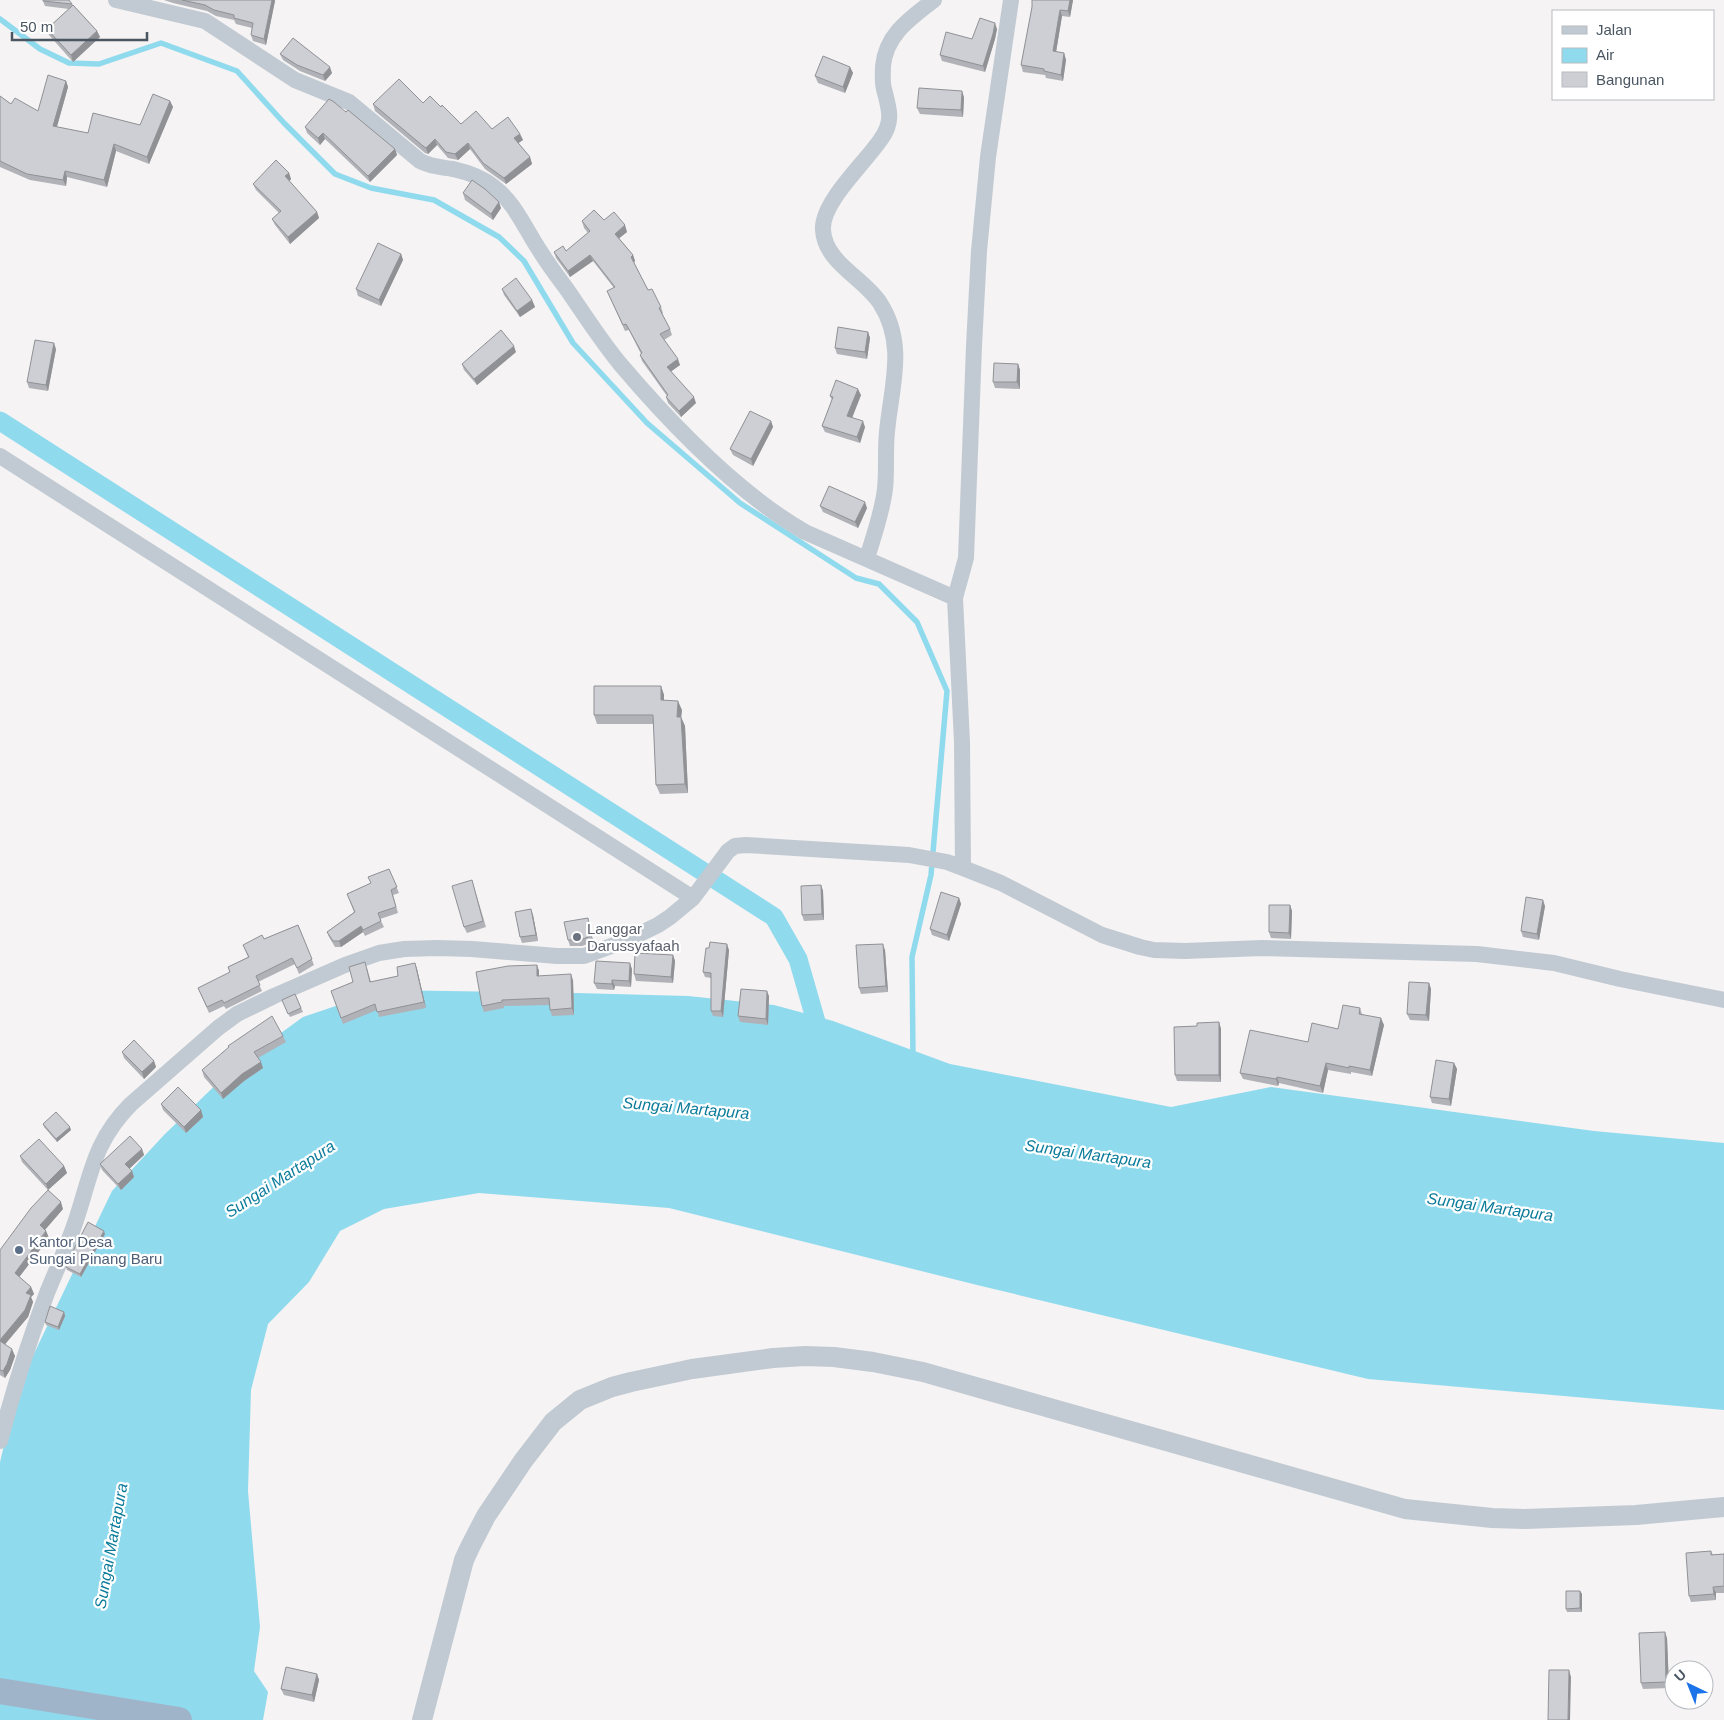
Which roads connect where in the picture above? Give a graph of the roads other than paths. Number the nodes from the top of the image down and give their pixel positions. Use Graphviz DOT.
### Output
graph roads {
  1 [pos="116,0"];
  2 [pos="934,0"];
  3 [pos="1011,0"];
  4 [pos="0,456"];
  5 [pos="870,560"];
  6 [pos="955,598"];
  7 [pos="963,868"];
  8 [pos="695,895"];
  9 [pos="1724,1000"];
  10 [pos="0,1441"];
  11 [pos="1724,1507"];
  12 [pos="0,1690"];
  13 [pos="179,1720"];
  14 [pos="422,1720"];
  1 -- 5 [label="street"];
  2 -- 5 [label="street"];
  3 -- 6 [label="street"];
  4 -- 8 [label="street"];
  5 -- 6 [label="street"];
  6 -- 7 [label="street"];
  7 -- 8 [label="street"];
  7 -- 9 [label="street"];
  8 -- 10 [label="street"];
  11 -- 14 [label="street"];
  12 -- 13 [label="highway"];
}
